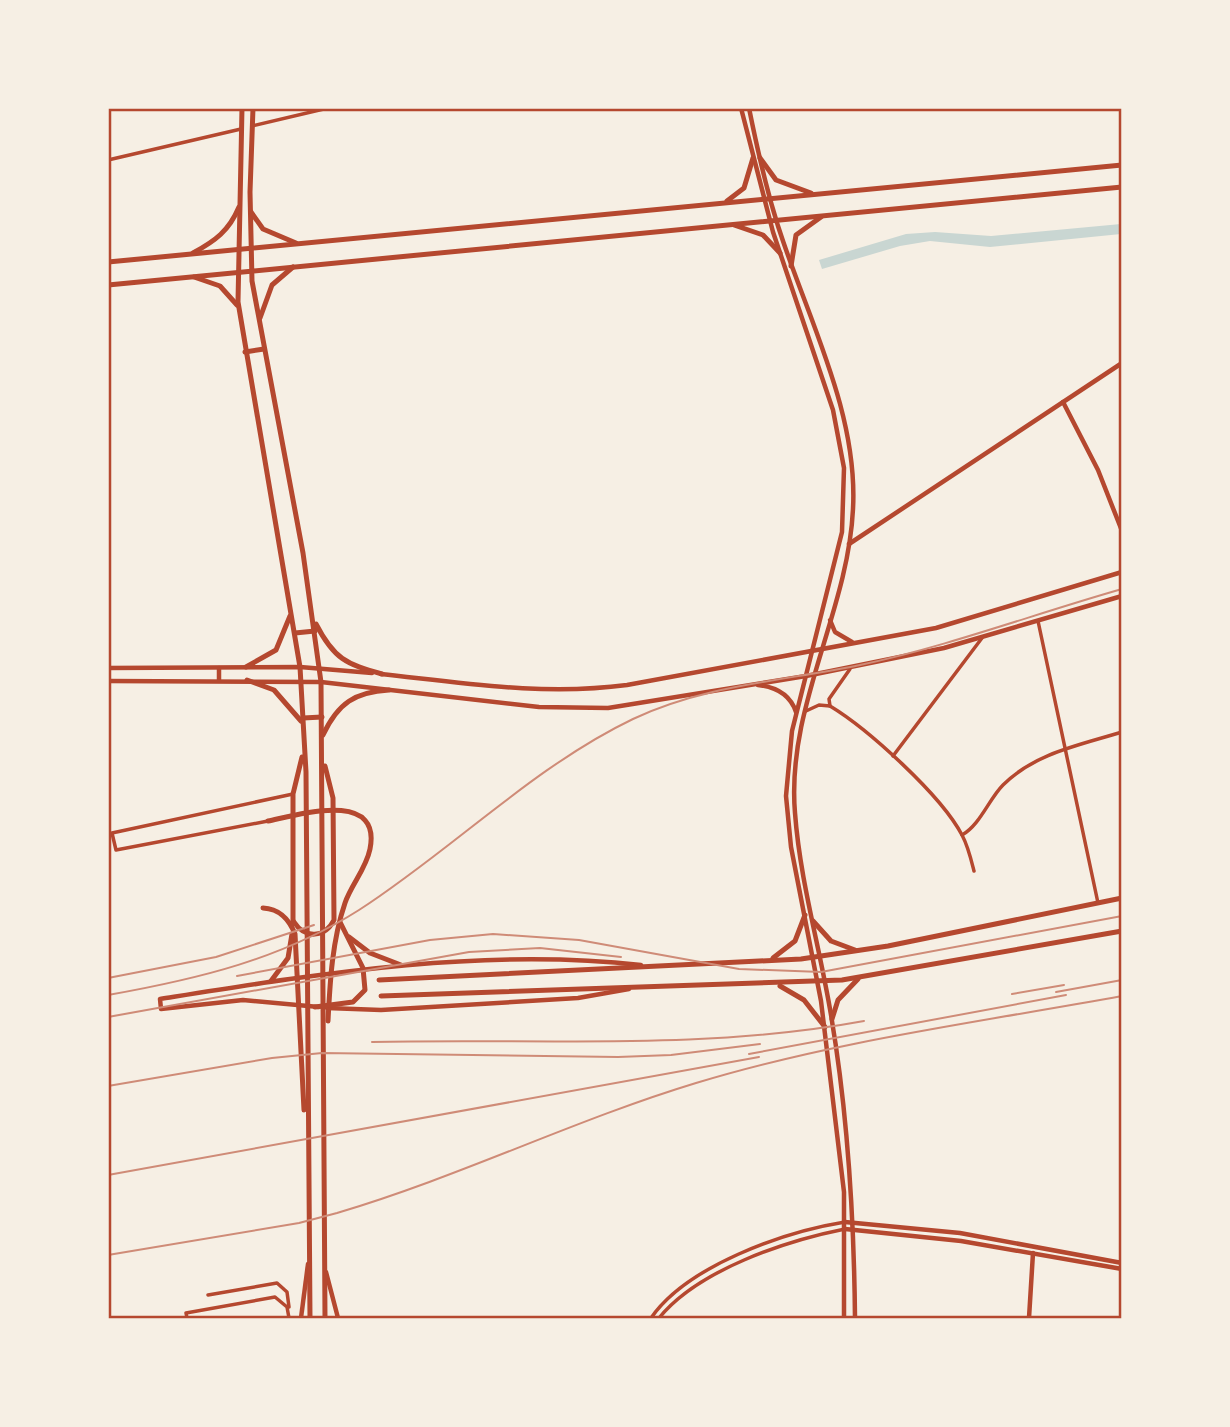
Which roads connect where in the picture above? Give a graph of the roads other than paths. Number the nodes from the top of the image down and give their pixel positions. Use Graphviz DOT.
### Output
graph roads {
  1 [pos="242,108"];
  2 [pos="253,108"];
  3 [pos="328,108"];
  4 [pos="741,108"];
  5 [pos="748,108"];
  6 [pos="252,126"];
  7 [pos="241,129"];
  8 [pos="756,158"];
  9 [pos="108,160"];
  10 [pos="1122,165"];
  11 [pos="1122,187"];
  12 [pos="818,194"];
  13 [pos="767,199"];
  14 [pos="720,203"];
  15 [pos="240,204"];
  16 [pos="250,208"];
  17 [pos="826,215"];
  18 [pos="773,220"];
  19 [pos="727,224"];
  20 [pos="299,244"];
  21 [pos="250,249"];
  22 [pos="239,250"];
  23 [pos="780,253"];
  24 [pos="189,254"];
  25 [pos="108,262"];
  26 [pos="296,265"];
  27 [pos="792,266"];
  28 [pos="251,269"];
  29 [pos="238,271"];
  30 [pos="188,276"];
  31 [pos="108,285"];
  32 [pos="240,313"];
  33 [pos="260,321"];
  34 [pos="264,349"];
  35 [pos="245,352"];
  36 [pos="1122,363"];
  37 [pos="1062,402"];
  38 [pos="1122,531"];
  39 [pos="849,544"];
  40 [pos="1122,572"];
  41 [pos="1122,596"];
  42 [pos="291,609"];
  43 [pos="312,615"];
  44 [pos="830,618"];
  45 [pos="1038,621"];
  46 [pos="315,631"];
  47 [pos="295,633"];
  48 [pos="982,638"];
  49 [pos="864,642"];
  50 [pos="821,649"];
  51 [pos="813,650"];
  52 [pos="853,666"];
  53 [pos="246,667"];
  54 [pos="300,667"];
  55 [pos="320,667"];
  56 [pos="108,668"];
  57 [pos="219,668"];
  58 [pos="382,674"];
  59 [pos="814,674"];
  60 [pos="806,676"];
  61 [pos="219,680"];
  62 [pos="247,680"];
  63 [pos="108,681"];
  64 [pos="301,681"];
  65 [pos="321,682"];
  66 [pos="754,684"];
  67 [pos="389,690"];
  68 [pos="832,707"];
  69 [pos="796,713"];
  70 [pos="803,714"];
  71 [pos="322,717"];
  72 [pos="303,721"];
  73 [pos="1122,732"];
  74 [pos="322,738"];
  75 [pos="1067,749"];
  76 [pos="303,750"];
  77 [pos="323,753"];
  78 [pos="893,756"];
  79 [pos="293,794"];
  80 [pos="268,821"];
  81 [pos="962,835"];
  82 [pos="974,871"];
  83 [pos="1122,898"];
  84 [pos="1098,903"];
  85 [pos="263,908"];
  86 [pos="335,909"];
  87 [pos="805,915"];
  88 [pos="293,916"];
  89 [pos="813,921"];
  90 [pos="1122,931"];
  91 [pos="345,932"];
  92 [pos="862,951"];
  93 [pos="817,957"];
  94 [pos="767,960"];
  95 [pos="401,965"];
  96 [pos="645,965"];
  97 [pos="363,968"];
  98 [pos="860,978"];
  99 [pos="379,980"];
  100 [pos="271,981"];
  101 [pos="825,981"];
  102 [pos="818,982"];
  103 [pos="774,984"];
  104 [pos="646,986"];
  105 [pos="381,996"];
  106 [pos="315,1007"];
  107 [pos="832,1019"];
  108 [pos="825,1027"];
  109 [pos="325,1066"];
  110 [pos="307,1136"];
  111 [pos="852,1221"];
  112 [pos="845,1222"];
  113 [pos="845,1228"];
  114 [pos="852,1228"];
  115 [pos="1033,1253"];
  116 [pos="308,1261"];
  117 [pos="1122,1262"];
  118 [pos="325,1268"];
  119 [pos="1122,1269"];
  120 [pos="208,1296"];
  121 [pos="289,1317"];
  122 [pos="187,1318"];
  123 [pos="301,1318"];
  124 [pos="310,1318"];
  125 [pos="325,1318"];
  126 [pos="338,1318"];
  127 [pos="651,1318"];
  128 [pos="659,1318"];
  129 [pos="844,1318"];
  130 [pos="855,1318"];
  131 [pos="1029,1318"];
  1 -- 7 [label="main road"];
  2 -- 6 [label="main road"];
  3 -- 6 [label="street"];
  4 -- 8 [label="main road"];
  5 -- 8 [label="main road"];
  6 -- 16 [label="main road"];
  7 -- 9 [label="street"];
  7 -- 15 [label="main road"];
  8 -- 12 [label="main road"];
  8 -- 13 [label="main road"];
  8 -- 14 [label="main road"];
  10 -- 12 [label="main road"];
  11 -- 17 [label="main road"];
  12 -- 13 [label="main road"];
  13 -- 14 [label="main road"];
  13 -- 18 [label="main road"];
  14 -- 20 [label="main road"];
  15 -- 22 [label="main road"];
  15 -- 24 [label="main road"];
  16 -- 20 [label="main road"];
  16 -- 21 [label="main road"];
  17 -- 18 [label="main road"];
  17 -- 27 [label="main road"];
  18 -- 19 [label="main road"];
  18 -- 23 [label="main road"];
  18 -- 27 [label="main road"];
  19 -- 23 [label="main road"];
  19 -- 26 [label="main road"];
  20 -- 21 [label="main road"];
  21 -- 22 [label="main road"];
  21 -- 28 [label="main road"];
  22 -- 24 [label="main road"];
  22 -- 29 [label="main road"];
  23 -- 51 [label="main road"];
  24 -- 25 [label="main road"];
  26 -- 28 [label="main road"];
  26 -- 33 [label="main road"];
  27 -- 39 [label="main road"];
  28 -- 29 [label="main road"];
  28 -- 33 [label="main road"];
  29 -- 30 [label="main road"];
  29 -- 32 [label="main road"];
  30 -- 31 [label="main road"];
  30 -- 32 [label="main road"];
  32 -- 35 [label="main road"];
  33 -- 34 [label="main road"];
  34 -- 35 [label="main road"];
  34 -- 43 [label="main road"];
  35 -- 42 [label="main road"];
  36 -- 37 [label="main road"];
  37 -- 38 [label="main road"];
  37 -- 39 [label="main road"];
  39 -- 44 [label="main road"];
  40 -- 49 [label="main road"];
  41 -- 45 [label="main road"];
  42 -- 47 [label="main road"];
  42 -- 53 [label="main road"];
  43 -- 46 [label="main road"];
  43 -- 58 [label="main road"];
  44 -- 49 [label="main road"];
  44 -- 50 [label="main road"];
  45 -- 48 [label="main road"];
  45 -- 75 [label="street"];
  46 -- 47 [label="main road"];
  46 -- 55 [label="main road"];
  47 -- 54 [label="main road"];
  48 -- 52 [label="main road"];
  48 -- 78 [label="street"];
  49 -- 50 [label="main road"];
  50 -- 51 [label="main road"];
  50 -- 59 [label="main road"];
  51 -- 58 [label="main road"];
  51 -- 60 [label="main road"];
  52 -- 59 [label="main road"];
  52 -- 68 [label="street"];
  53 -- 54 [label="main road"];
  53 -- 57 [label="main road"];
  54 -- 55 [label="main road"];
  54 -- 64 [label="main road"];
  55 -- 58 [label="main road"];
  55 -- 65 [label="main road"];
  56 -- 57 [label="main road"];
  57 -- 61 [label="main road"];
  59 -- 60 [label="main road"];
  59 -- 70 [label="main road"];
  60 -- 66 [label="main road"];
  60 -- 69 [label="main road"];
  61 -- 62 [label="main road"];
  61 -- 63 [label="main road"];
  62 -- 64 [label="main road"];
  62 -- 72 [label="main road"];
  64 -- 65 [label="main road"];
  64 -- 72 [label="main road"];
  65 -- 67 [label="main road"];
  65 -- 71 [label="main road"];
  66 -- 67 [label="main road"];
  66 -- 69 [label="main road"];
  67 -- 74 [label="main road"];
  68 -- 70 [label="street"];
  68 -- 78 [label="street"];
  69 -- 87 [label="main road"];
  70 -- 89 [label="main road"];
  71 -- 72 [label="main road"];
  71 -- 74 [label="main road"];
  72 -- 76 [label="main road"];
  73 -- 75 [label="street"];
  74 -- 77 [label="main road"];
  75 -- 81 [label="street"];
  75 -- 84 [label="street"];
  76 -- 79 [label="main road"];
  76 -- 110 [label="main road"];
  77 -- 86 [label="main road"];
  77 -- 109 [label="main road"];
  78 -- 81 [label="street"];
  79 -- 80 [label="street"];
  79 -- 88 [label="main road"];
  80 -- 109 [label="main road"];
  81 -- 82 [label="street"];
  83 -- 84 [label="main road"];
  84 -- 92 [label="main road"];
  85 -- 110 [label="main road"];
  86 -- 88 [label="main road"];
  86 -- 91 [label="main road"];
  87 -- 93 [label="main road"];
  87 -- 94 [label="main road"];
  88 -- 100 [label="main road"];
  89 -- 92 [label="main road"];
  89 -- 93 [label="main road"];
  90 -- 98 [label="main road"];
  91 -- 95 [label="main road"];
  91 -- 97 [label="main road"];
  92 -- 93 [label="main road"];
  93 -- 94 [label="main road"];
  93 -- 101 [label="main road"];
  93 -- 102 [label="main road"];
  94 -- 96 [label="main road"];
  95 -- 96 [label="main road"];
  95 -- 97 [label="main road"];
  96 -- 99 [label="main road"];
  97 -- 100 [label="main road"];
  97 -- 106 [label="main road"];
  98 -- 101 [label="main road"];
  98 -- 107 [label="main road"];
  100 -- 106 [label="main road"];
  101 -- 102 [label="main road"];
  101 -- 107 [label="main road"];
  102 -- 103 [label="main road"];
  102 -- 108 [label="main road"];
  103 -- 104 [label="main road"];
  103 -- 108 [label="main road"];
  104 -- 105 [label="main road"];
  104 -- 106 [label="main road"];
  107 -- 111 [label="main road"];
  108 -- 112 [label="main road"];
  109 -- 118 [label="main road"];
  110 -- 116 [label="main road"];
  111 -- 112 [label="main road"];
  111 -- 114 [label="main road"];
  111 -- 117 [label="main road"];
  112 -- 113 [label="main road"];
  112 -- 127 [label="street"];
  113 -- 114 [label="main road"];
  113 -- 128 [label="street"];
  113 -- 129 [label="main road"];
  114 -- 115 [label="main road"];
  114 -- 130 [label="main road"];
  115 -- 119 [label="main road"];
  115 -- 131 [label="main road"];
  116 -- 123 [label="main road"];
  116 -- 124 [label="main road"];
  118 -- 125 [label="main road"];
  118 -- 126 [label="main road"];
  120 -- 121 [label="street"];
  121 -- 122 [label="street"];
}
